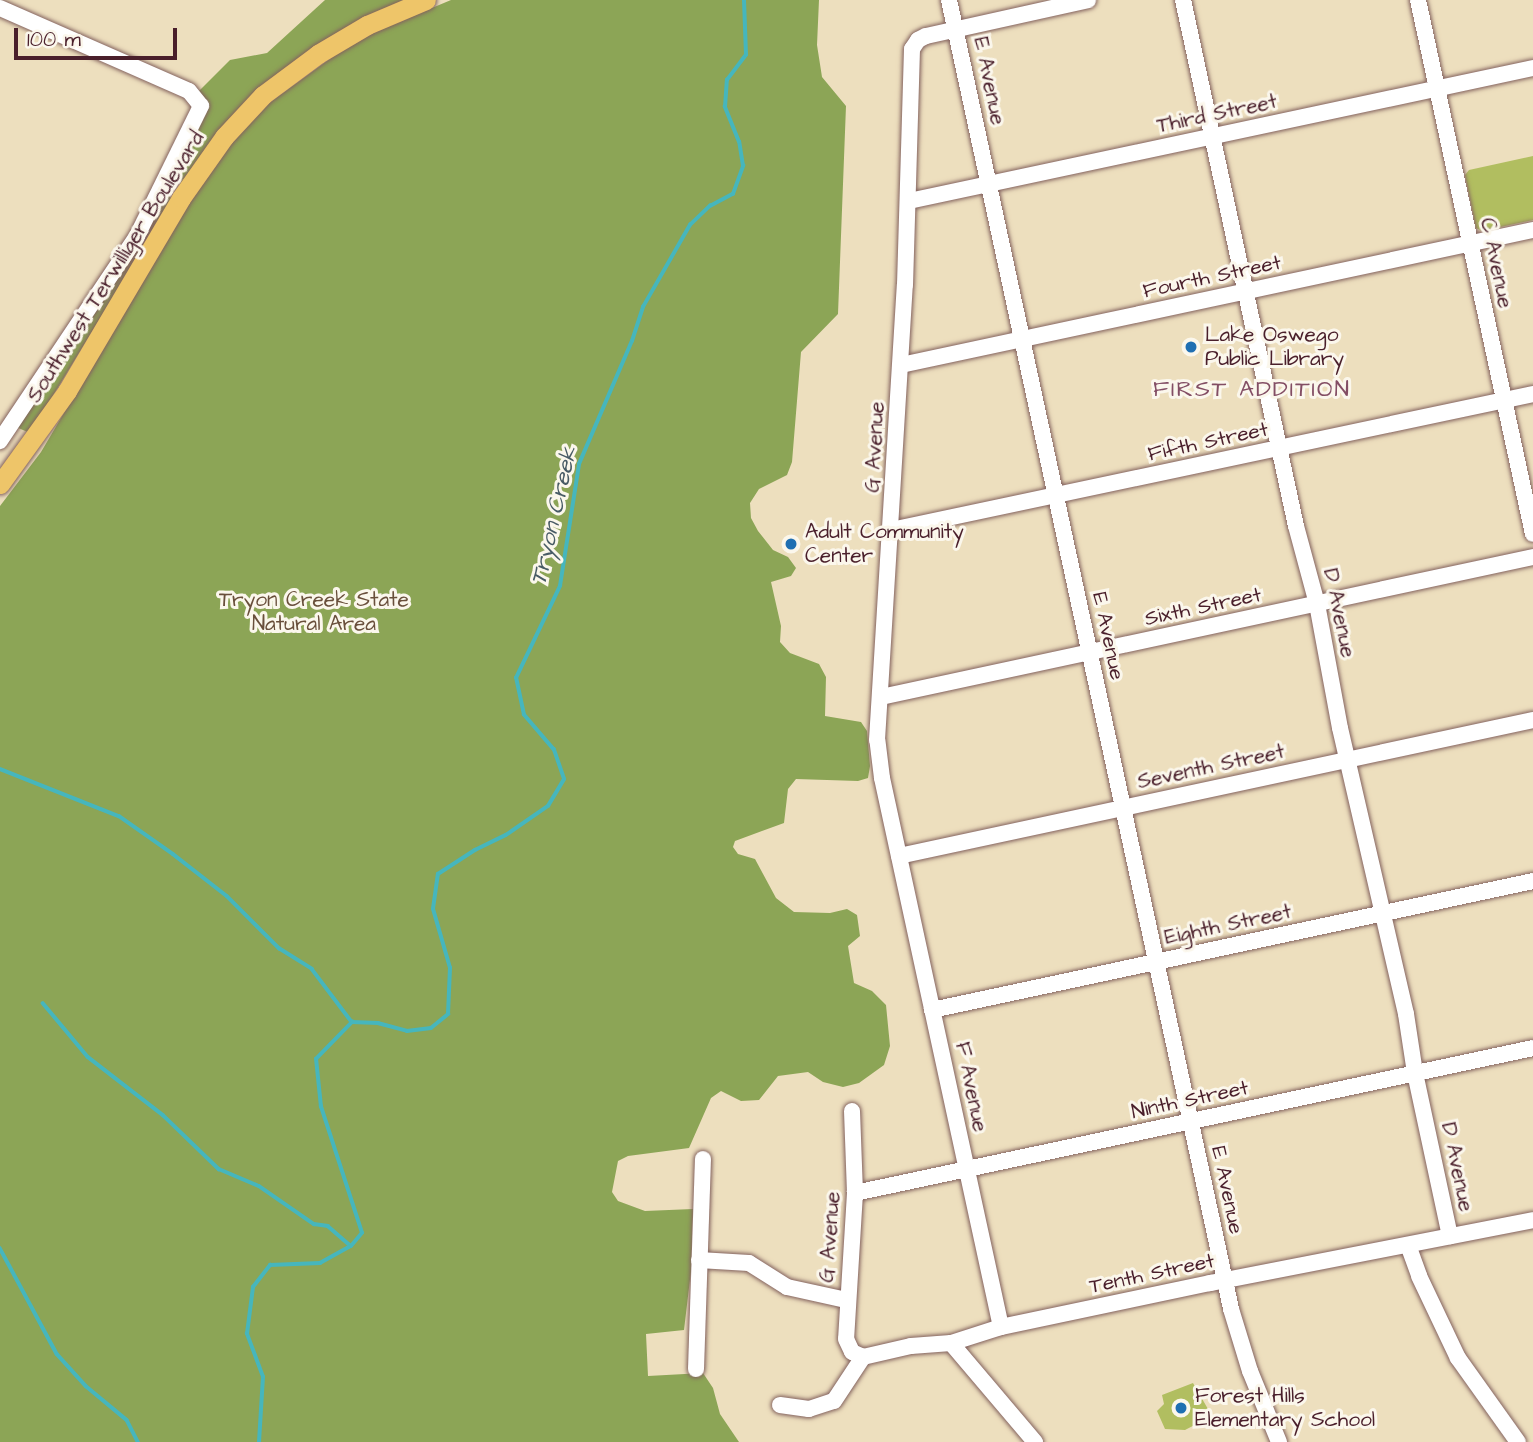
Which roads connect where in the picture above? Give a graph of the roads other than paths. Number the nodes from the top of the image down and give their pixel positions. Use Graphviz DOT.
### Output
graph roads {
  1 [pos="426,0"];
  2 [pos="950,0"];
  3 [pos="1088,0"];
  4 [pos="1183,0"];
  5 [pos="1418,0"];
  6 [pos="0,8"];
  7 [pos="956,28"];
  8 [pos="1533,68"];
  9 [pos="1437,88"];
  10 [pos="1215,136"];
  11 [pos="989,184"];
  12 [pos="909,201"];
  13 [pos="1533,230"];
  14 [pos="1470,243"];
  15 [pos="1248,291"];
  16 [pos="1023,339"];
  17 [pos="901,365"];
  18 [pos="1533,394"];
  19 [pos="1504,400"];
  20 [pos="3,431"];
  21 [pos="29,447"];
  22 [pos="1280,448"];
  23 [pos="0,484"];
  24 [pos="1056,496"];
  25 [pos="891,530"];
  26 [pos="1533,534"];
  27 [pos="1533,557"];
  28 [pos="1317,604"];
  29 [pos="1090,652"];
  30 [pos="881,697"];
  31 [pos="1533,720"];
  32 [pos="1348,760"];
  33 [pos="1123,808"];
  34 [pos="899,856"];
  35 [pos="1533,881"];
  36 [pos="1383,913"];
  37 [pos="1156,962"];
  38 [pos="932,1010"];
  39 [pos="1533,1048"];
  40 [pos="1415,1073"];
  41 [pos="852,1111"];
  42 [pos="1191,1121"];
  43 [pos="704,1159"];
  44 [pos="967,1169"];
  45 [pos="855,1193"];
  46 [pos="1533,1220"];
  47 [pos="1450,1236"];
  48 [pos="1408,1245"];
  49 [pos="699,1260"];
  50 [pos="1225,1280"];
  51 [pos="846,1300"];
  52 [pos="1002,1327"];
  53 [pos="951,1343"];
  54 [pos="863,1357"];
  55 [pos="696,1369"];
  56 [pos="780,1405"];
  57 [pos="1035,1442"];
  58 [pos="1279,1442"];
  59 [pos="1518,1442"];
  1 -- 21 [label="main road, Southwest Terwilliger Boulevard"];
  2 -- 7 [label="street, E Avenue"];
  3 -- 7 [label="street"];
  4 -- 10 [label="street, D Avenue"];
  5 -- 9 [label="street, C Avenue"];
  6 -- 20 [label="street"];
  7 -- 11 [label="street, E Avenue"];
  7 -- 12 [label="street, G Avenue"];
  8 -- 9 [label="street, Third Street"];
  9 -- 10 [label="street, Third Street"];
  9 -- 14 [label="street, C Avenue"];
  10 -- 11 [label="street, Third Street"];
  10 -- 15 [label="street, D Avenue"];
  11 -- 12 [label="street, Third Street"];
  11 -- 16 [label="street, E Avenue"];
  12 -- 17 [label="street, G Avenue"];
  13 -- 14 [label="street, Fourth Street"];
  14 -- 15 [label="street, Fourth Street"];
  14 -- 19 [label="street, C Avenue"];
  15 -- 16 [label="street, Fourth Street"];
  15 -- 22 [label="street, D Avenue"];
  16 -- 17 [label="street, Fourth Street"];
  16 -- 24 [label="street, E Avenue"];
  17 -- 25 [label="street, G Avenue"];
  18 -- 19 [label="street, Fifth Street"];
  19 -- 22 [label="street, Fifth Street"];
  19 -- 26 [label="street, C Avenue"];
  20 -- 21 [label="street"];
  21 -- 23 [label="main road, Southwest Terwilliger Boulevard"];
  22 -- 24 [label="street, Fifth Street"];
  22 -- 28 [label="street, D Avenue"];
  24 -- 25 [label="street, Fifth Street"];
  24 -- 29 [label="street, E Avenue"];
  25 -- 30 [label="street, G Avenue"];
  27 -- 28 [label="street, Sixth Street"];
  28 -- 29 [label="street, Sixth Street"];
  28 -- 32 [label="street, D Avenue"];
  29 -- 30 [label="street, Sixth Street"];
  29 -- 33 [label="street, E Avenue"];
  30 -- 34 [label="street, G Avenue"];
  31 -- 32 [label="street, Seventh Street"];
  32 -- 33 [label="street, Seventh Street"];
  32 -- 36 [label="street, D Avenue"];
  33 -- 34 [label="street, Seventh Street"];
  33 -- 37 [label="street, E Avenue"];
  34 -- 38 [label="street, F Avenue"];
  35 -- 36 [label="street, Eighth Street"];
  36 -- 37 [label="street, Eighth Street"];
  36 -- 40 [label="street, D Avenue"];
  37 -- 38 [label="street, Eighth Street"];
  37 -- 42 [label="street, E Avenue"];
  38 -- 44 [label="street, F Avenue"];
  39 -- 40 [label="street, Ninth Street"];
  40 -- 42 [label="street, Ninth Street"];
  40 -- 47 [label="street, D Avenue"];
  41 -- 45 [label="street, G Avenue"];
  42 -- 44 [label="street, Ninth Street"];
  42 -- 50 [label="street, E Avenue"];
  43 -- 49 [label="street"];
  44 -- 45 [label="street, Ninth Street"];
  44 -- 52 [label="street, F Avenue"];
  45 -- 51 [label="street, G Avenue"];
  46 -- 47 [label="street, Tenth Street"];
  47 -- 48 [label="street, Tenth Street"];
  48 -- 50 [label="street, Tenth Street"];
  48 -- 59 [label="street"];
  49 -- 51 [label="street"];
  49 -- 55 [label="street"];
  50 -- 52 [label="street, Tenth Street"];
  50 -- 58 [label="street, E Avenue"];
  51 -- 54 [label="street, G Avenue"];
  52 -- 53 [label="street, Tenth Street"];
  53 -- 54 [label="street, Tenth Street"];
  53 -- 57 [label="street"];
  54 -- 56 [label="street"];
}
